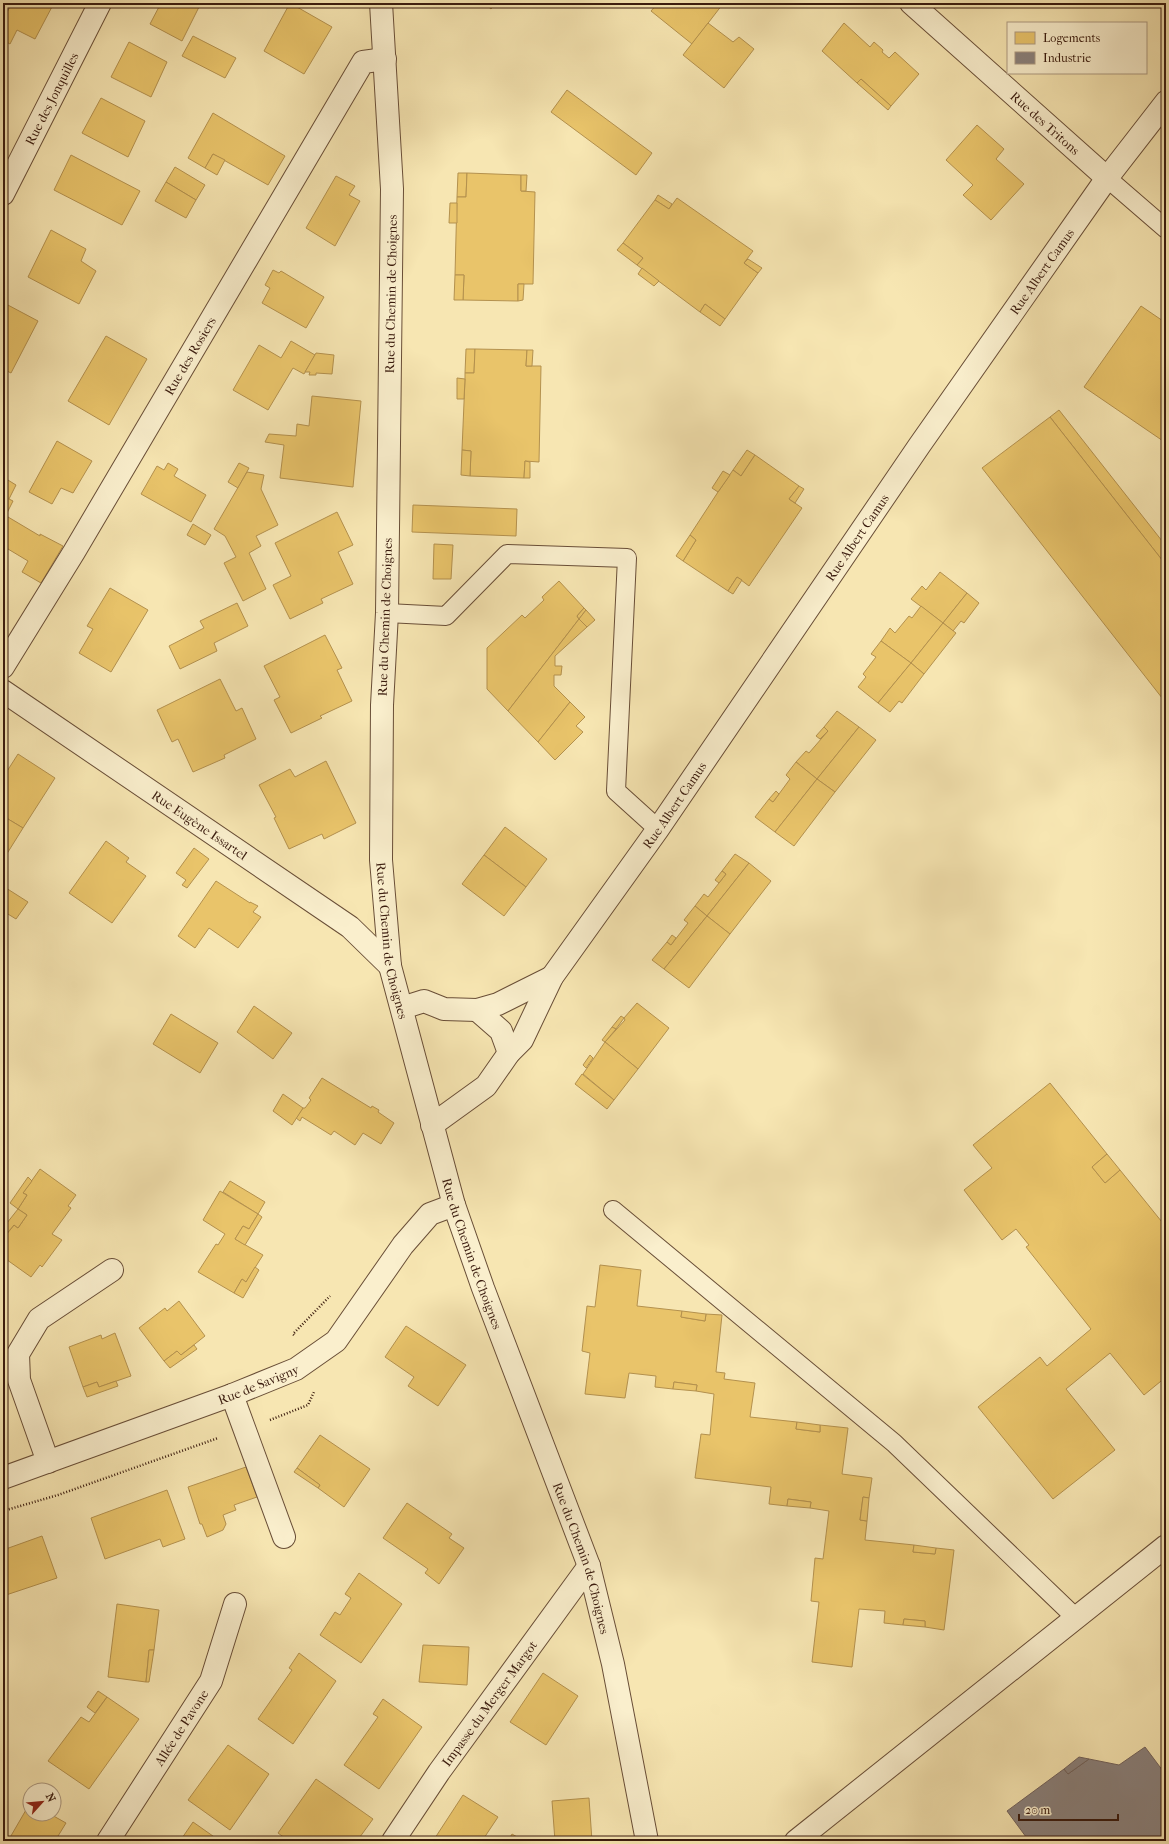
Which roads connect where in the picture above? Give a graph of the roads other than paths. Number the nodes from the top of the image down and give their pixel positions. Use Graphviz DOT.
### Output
graph roads {
  1 [pos="100,3"];
  2 [pos="382,3"];
  3 [pos="911,3"];
  4 [pos="385,59"];
  5 [pos="1166,102"];
  6 [pos="1107,178"];
  7 [pos="3,194"];
  8 [pos="1166,229"];
  9 [pos="387,614"];
  10 [pos="3,667"];
  11 [pos="3,691"];
  12 [pos="658,829"];
  13 [pos="390,966"];
  14 [pos="552,977"];
  15 [pos="402,1008"];
  16 [pos="477,1010"];
  17 [pos="509,1053"];
  18 [pos="432,1124"];
  19 [pos="454,1205"];
  20 [pos="613,1210"];
  21 [pos="112,1270"];
  22 [pos="232,1395"];
  23 [pos="48,1462"];
  24 [pos="3,1478"];
  25 [pos="284,1537"];
  26 [pos="1166,1546"];
  27 [pos="589,1566"];
  28 [pos="235,1604"];
  29 [pos="1075,1617"];
  30 [pos="108,1841"];
  31 [pos="392,1841"];
  32 [pos="647,1841"];
  33 [pos="796,1841"];
  1 -- 7 [label="street, Rue des Jonquilles"];
  2 -- 4 [label="street, Rue du Chemin de Choignes"];
  3 -- 6 [label="street, Rue des Tritons"];
  4 -- 9 [label="street, Rue du Chemin de Choignes"];
  4 -- 10 [label="street, Rue des Rosiers"];
  5 -- 6 [label="street, Rue Albert Camus"];
  6 -- 8 [label="lane"];
  6 -- 12 [label="street, Rue Albert Camus"];
  9 -- 12 [label="lane"];
  9 -- 13 [label="street, Rue du Chemin de Choignes"];
  11 -- 13 [label="street, Rue Eugène Issartel"];
  12 -- 14 [label="street, Rue Albert Camus"];
  13 -- 15 [label="street, Rue du Chemin de Choignes"];
  14 -- 16 [label="street"];
  14 -- 17 [label="street, Rue Albert Camus"];
  15 -- 16 [label="street"];
  15 -- 18 [label="street, Rue du Chemin de Choignes"];
  16 -- 17 [label="street"];
  17 -- 18 [label="street, Rue Albert Camus"];
  18 -- 19 [label="street, Rue du Chemin de Choignes"];
  19 -- 22 [label="street, Rue de Savigny"];
  19 -- 27 [label="street, Rue du Chemin de Choignes"];
  20 -- 29 [label="lane"];
  21 -- 23 [label="street"];
  22 -- 23 [label="street, Rue de Savigny"];
  22 -- 25 [label="street"];
  23 -- 24 [label="street, Rue de Savigny"];
  26 -- 29 [label="street"];
  27 -- 31 [label="street, Impasse du Merger Margot"];
  27 -- 32 [label="street, Rue du Chemin de Choignes"];
  28 -- 30 [label="street, Allée de Pavone"];
  29 -- 33 [label="street"];
}
